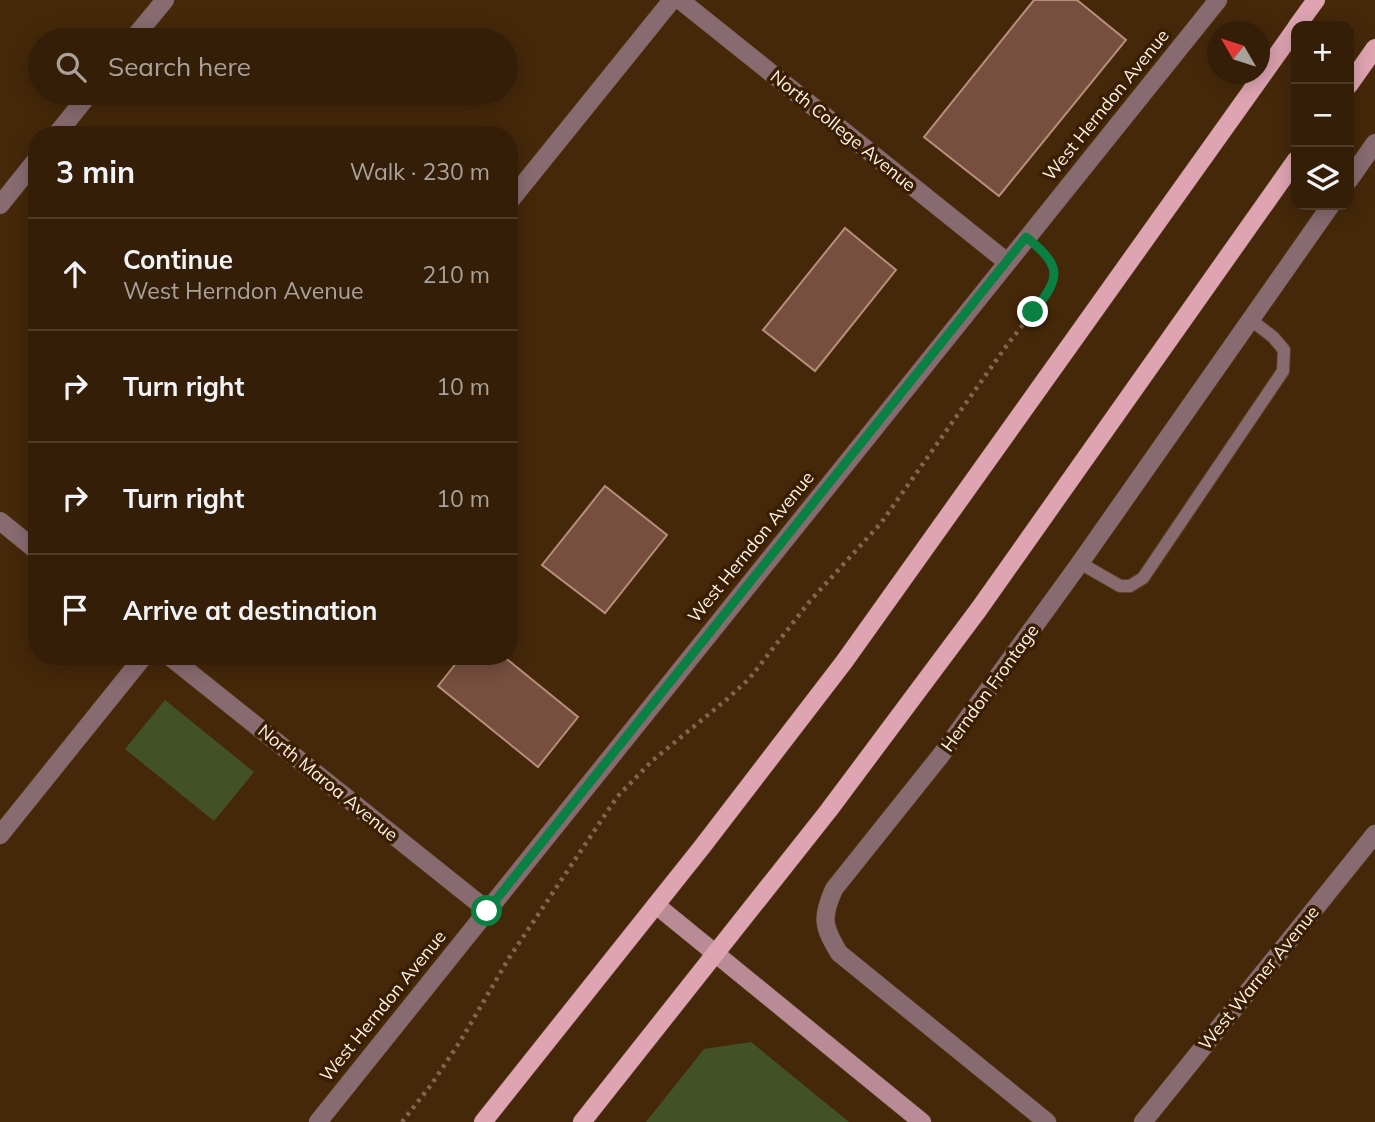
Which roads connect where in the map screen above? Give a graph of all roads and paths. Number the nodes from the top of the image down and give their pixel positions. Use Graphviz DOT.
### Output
graph roads {
  1 [pos="164,0"];
  2 [pos="672,0"];
  3 [pos="680,0"];
  4 [pos="1218,0"];
  5 [pos="1316,0"];
  6 [pos="1301,21"];
  7 [pos="142,28"];
  8 [pos="1291,35"];
  9 [pos="1375,48"];
  10 [pos="1350,84"];
  11 [pos="80,105"];
  12 [pos="63,126"];
  13 [pos="1375,143"];
  14 [pos="1291,167"];
  15 [pos="28,170"];
  16 [pos="1354,173"];
  17 [pos="518,191"];
  18 [pos="0,205"];
  19 [pos="1328,210"];
  20 [pos="1026,237"];
  21 [pos="1007,262"];
  22 [pos="1251,320"];
  23 [pos="0,521"];
  24 [pos="28,544"];
  25 [pos="1080,563"];
  26 [pos="137,665"];
  27 [pos="180,665"];
  28 [pos="1375,834"];
  29 [pos="0,835"];
  30 [pos="656,905"];
  31 [pos="487,911"];
  32 [pos="716,955"];
  33 [pos="318,1122"];
  34 [pos="402,1122"];
  35 [pos="483,1122"];
  36 [pos="582,1122"];
  37 [pos="922,1122"];
  38 [pos="1047,1122"];
  39 [pos="1143,1122"];
  1 -- 7 [label="street"];
  2 -- 17 [label="street"];
  3 -- 21 [label="street, North College Avenue"];
  4 -- 20 [label="street, West Herndon Avenue"];
  5 -- 6 [label="main road"];
  8 -- 30 [label="main road"];
  9 -- 10 [label="main road"];
  11 -- 12 [label="street"];
  13 -- 16 [label="street"];
  14 -- 32 [label="main road"];
  15 -- 18 [label="street"];
  19 -- 22 [label="street, Herndon Frontage"];
  20 -- 21 [label="street, West Herndon Avenue"];
  20 -- 34 [label="path"];
  21 -- 31 [label="street, West Herndon Avenue"];
  22 -- 25 [label="street, Herndon Frontage"];
  22 -- 25 [label="lane"];
  23 -- 24 [label="street"];
  25 -- 38 [label="street, Herndon Frontage"];
  26 -- 29 [label="street"];
  27 -- 31 [label="street, North Maroa Avenue"];
  28 -- 39 [label="street, West Warner Avenue"];
  30 -- 32 [label="main road"];
  30 -- 35 [label="main road"];
  31 -- 33 [label="street, West Herndon Avenue"];
  32 -- 36 [label="main road"];
  32 -- 37 [label="main road"];
}
